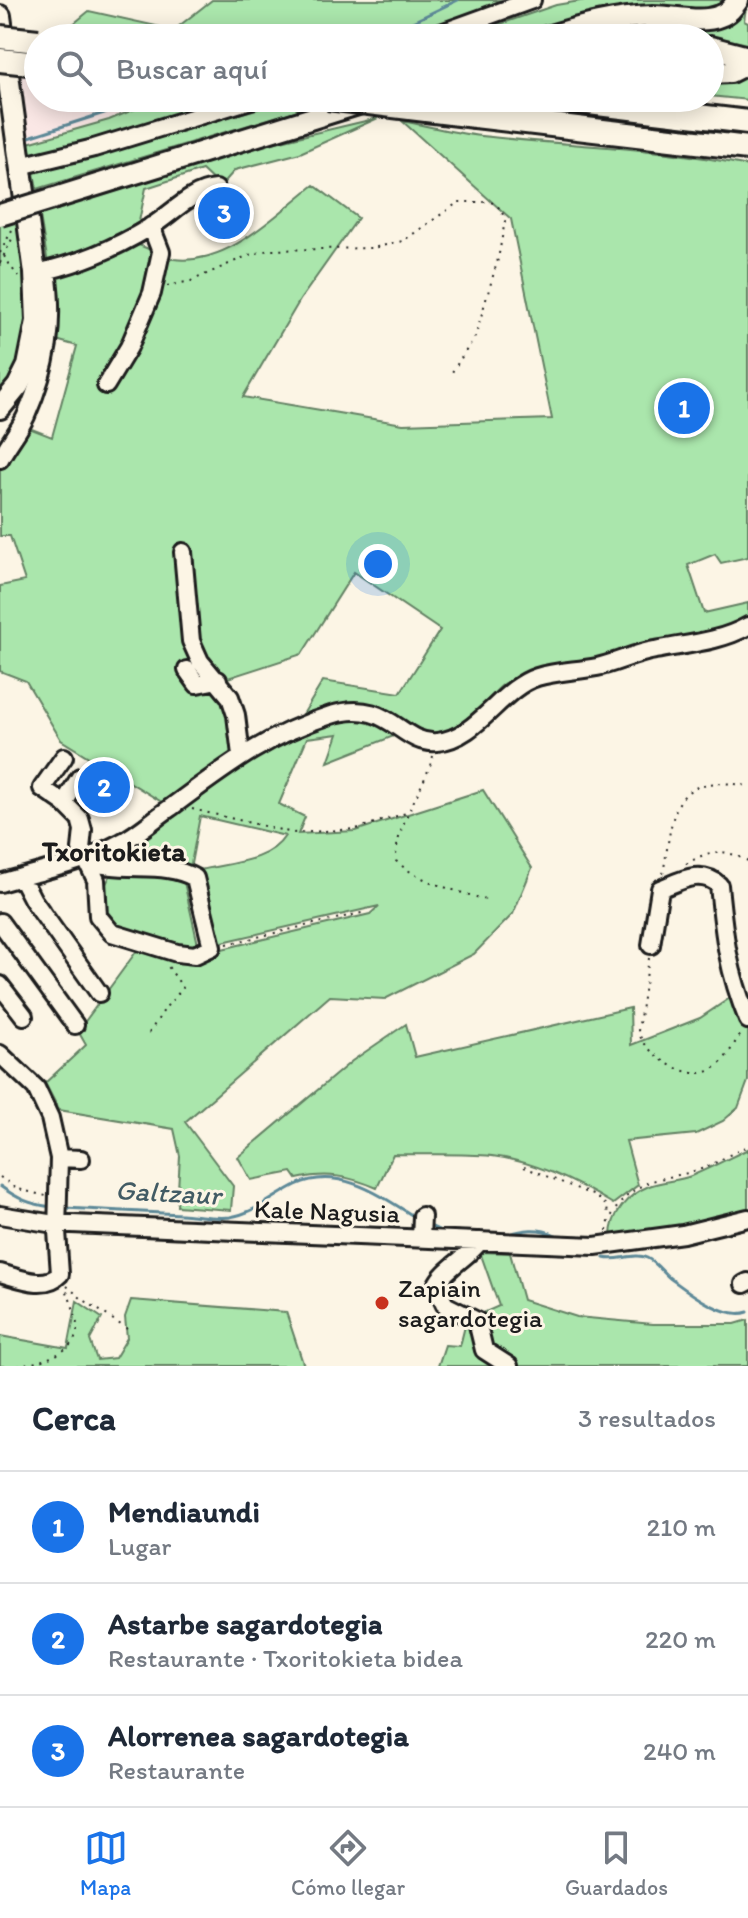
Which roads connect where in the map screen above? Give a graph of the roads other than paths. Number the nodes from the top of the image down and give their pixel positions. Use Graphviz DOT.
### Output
graph roads {
  1 [pos="532,0"];
  2 [pos="738,0"];
  3 [pos="0,16"];
  4 [pos="466,24"];
  5 [pos="598,24"];
  6 [pos="0,37"];
  7 [pos="24,40"];
  8 [pos="724,54"];
  9 [pos="0,60"];
  10 [pos="24,63"];
  11 [pos="743,63"];
  12 [pos="724,72"];
  13 [pos="211,112"];
  14 [pos="332,112"];
  15 [pos="442,112"];
  16 [pos="664,112"];
  17 [pos="748,122"];
  18 [pos="748,148"];
  19 [pos="20,166"];
  20 [pos="216,189"];
  21 [pos="0,215"];
  22 [pos="151,226"];
  23 [pos="41,272"];
  24 [pos="106,385"];
  25 [pos="0,408"];
  26 [pos="0,459"];
  27 [pos="183,552"];
  28 [pos="748,626"];
  29 [pos="187,670"];
  30 [pos="218,680"];
  31 [pos="241,755"];
  32 [pos="64,757"];
  33 [pos="80,777"];
  34 [pos="64,803"];
  35 [pos="85,859"];
  36 [pos="21,877"];
  37 [pos="0,883"];
  38 [pos="0,922"];
  39 [pos="651,945"];
  40 [pos="0,985"];
  41 [pos="99,993"];
  42 [pos="24,1016"];
  43 [pos="748,1020"];
  44 [pos="75,1025"];
  45 [pos="0,1054"];
  46 [pos="59,1158"];
  47 [pos="81,1159"];
  48 [pos="58,1212"];
  49 [pos="0,1215"];
  50 [pos="748,1218"];
  51 [pos="480,1241"];
  52 [pos="0,1273"];
  53 [pos="509,1366"];
  1 -- 4 [label="street"];
  2 -- 5 [label="main road"];
  3 -- 19 [label="main road"];
  6 -- 7 [label="highway, bridge"];
  8 -- 11 [label="main road"];
  9 -- 10 [label="highway, bridge"];
  11 -- 12 [label="main road"];
  13 -- 19 [label="street"];
  14 -- 21 [label="main road, bridge"];
  15 -- 18 [label="highway, bridge"];
  16 -- 17 [label="highway"];
  19 -- 23 [label="main road"];
  20 -- 22 [label="street"];
  22 -- 23 [label="street"];
  22 -- 24 [label="street"];
  23 -- 25 [label="main road"];
  23 -- 26 [label="street"];
  27 -- 30 [label="street"];
  28 -- 31 [label="street"];
  29 -- 30 [label="street"];
  30 -- 31 [label="street"];
  31 -- 35 [label="street"];
  32 -- 34 [label="street"];
  33 -- 34 [label="street"];
  34 -- 35 [label="street"];
  35 -- 35 [label="street"];
  35 -- 36 [label="street"];
  36 -- 37 [label="street"];
  36 -- 41 [label="street"];
  38 -- 44 [label="street"];
  39 -- 43 [label="street"];
  40 -- 42 [label="street"];
  45 -- 46 [label="street"];
  46 -- 47 [label="street"];
  46 -- 48 [label="street"];
  48 -- 49 [label="street, Kale Nagusia"];
  48 -- 51 [label="street, Kale Nagusia"];
  48 -- 52 [label="street"];
  50 -- 51 [label="street, Kale Nagusia"];
  51 -- 53 [label="street"];
}
